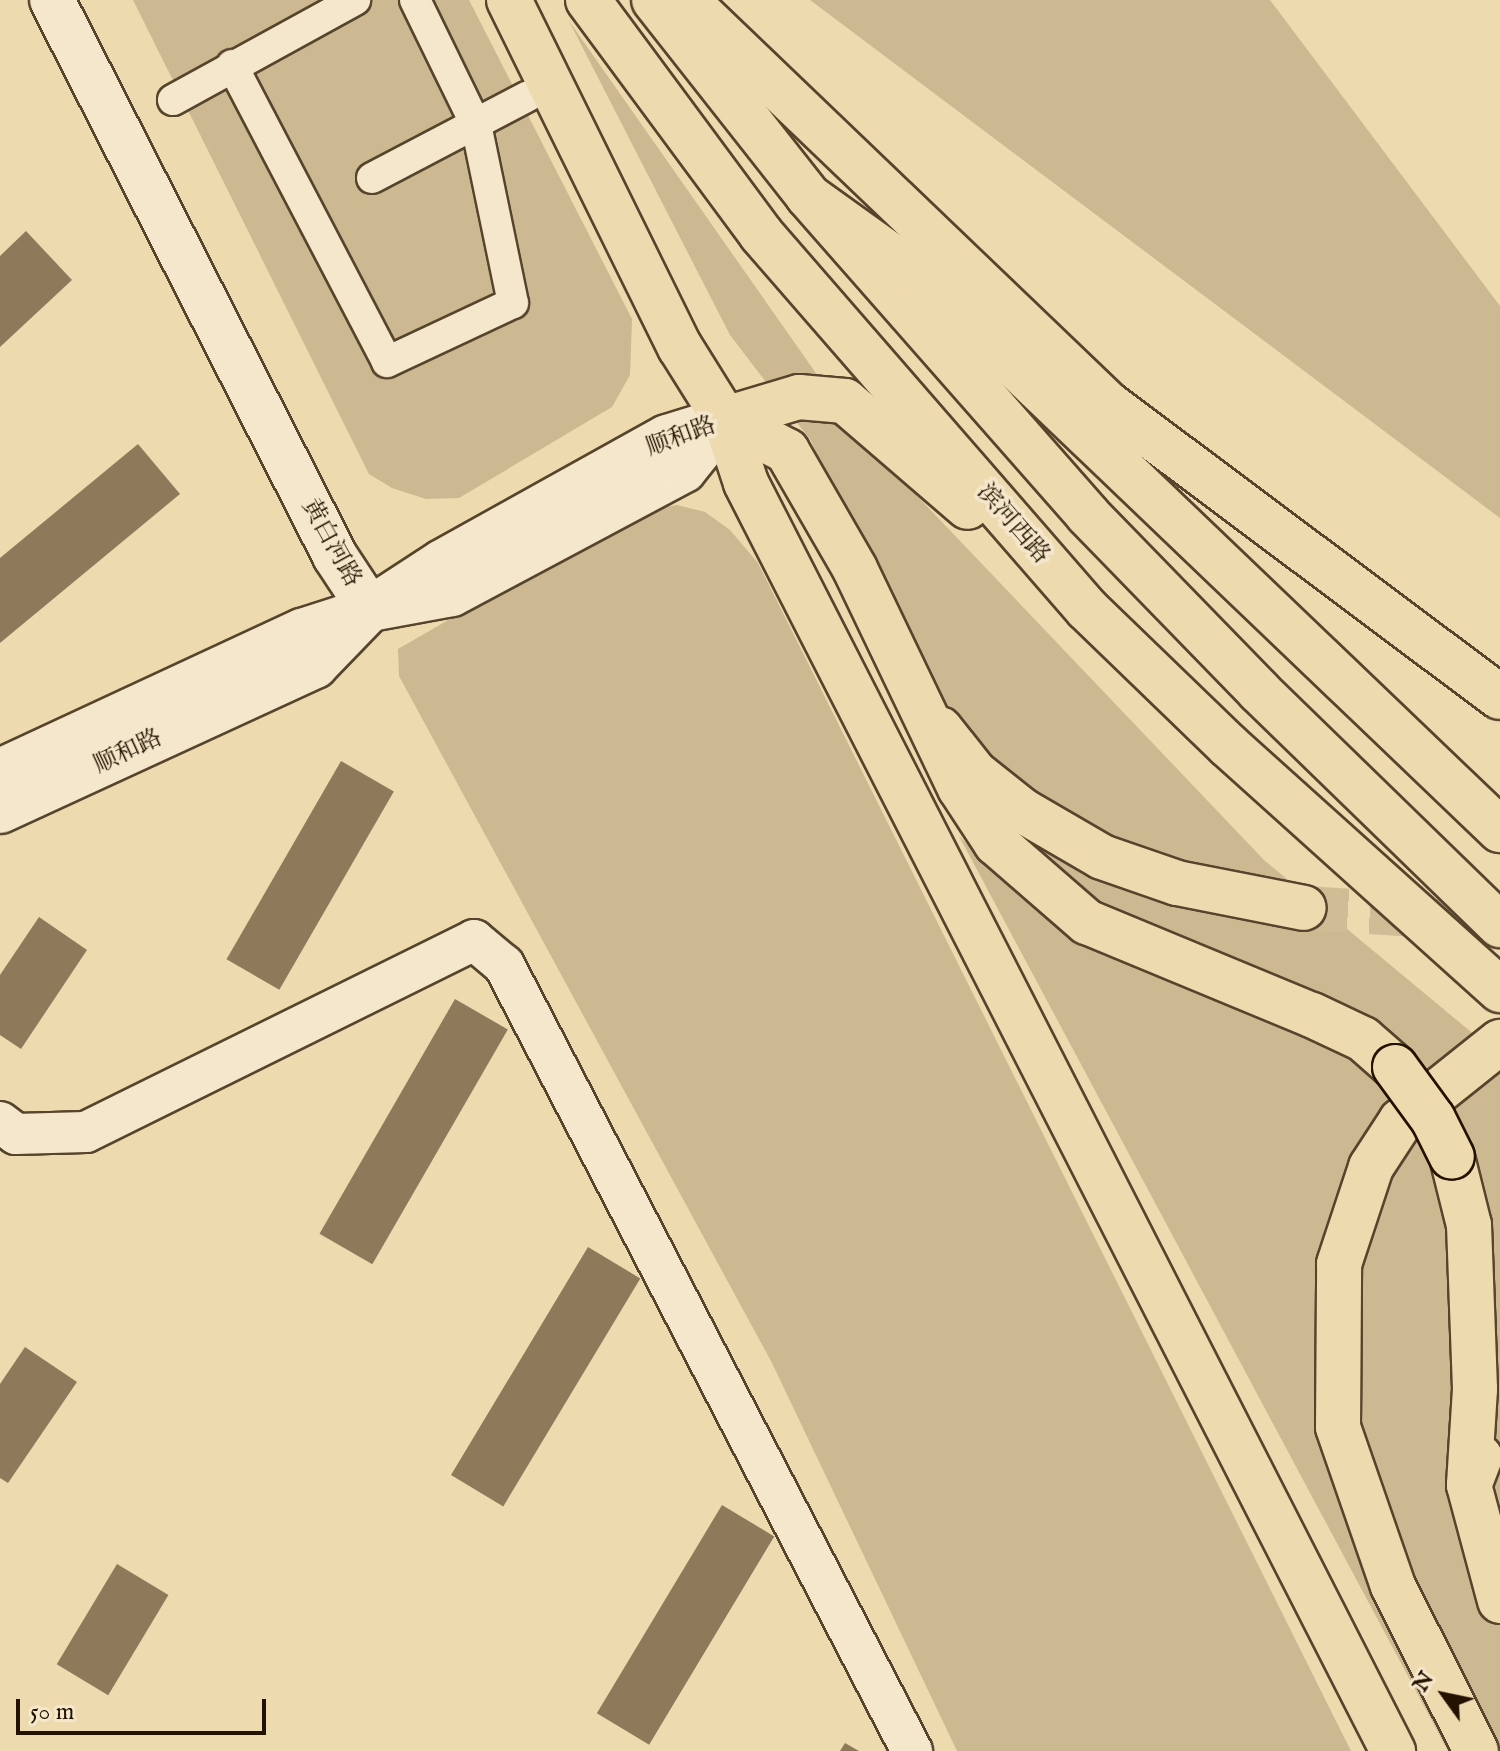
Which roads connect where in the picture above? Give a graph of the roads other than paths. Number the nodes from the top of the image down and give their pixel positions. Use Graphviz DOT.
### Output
graph roads {
  1 [pos="52,0"];
  2 [pos="79,0"];
  3 [pos="355,0"];
  4 [pos="415,0"];
  5 [pos="509,0"];
  6 [pos="588,0"];
  7 [pos="654,0"];
  8 [pos="686,0"];
  9 [pos="232,65"];
  10 [pos="528,96"];
  11 [pos="173,100"];
  12 [pos="476,125"];
  13 [pos="372,178"];
  14 [pos="808,196"];
  15 [pos="725,419"];
  16 [pos="370,609"];
  17 [pos="1087,609"];
  18 [pos="1500,697"];
  19 [pos="920,703"];
  20 [pos="0,771"];
  21 [pos="0,811"];
  22 [pos="1490,822"];
  23 [pos="1304,908"];
  24 [pos="1500,925"];
  25 [pos="1500,990"];
  26 [pos="1500,1042"];
  27 [pos="0,1122"];
  28 [pos="1500,1412"];
  29 [pos="1469,1485"];
  30 [pos="1500,1601"];
  31 [pos="912,1751"];
  32 [pos="1393,1751"];
  33 [pos="1476,1751"];
  1 -- 16 [label="street, 黄白河路"];
  2 -- 16 [label="street, 黄白河路"];
  3 -- 9 [label="street"];
  4 -- 12 [label="street"];
  5 -- 15 [label="main road"];
  6 -- 17 [label="main road, 滨河西路"];
  7 -- 14 [label="main road"];
  8 -- 18 [label="main road"];
  9 -- 11 [label="street"];
  9 -- 12 [label="street"];
  10 -- 12 [label="street"];
  12 -- 13 [label="street"];
  14 -- 22 [label="main road"];
  14 -- 24 [label="main road"];
  15 -- 16 [label="street, 顺和路"];
  15 -- 17 [label="main road"];
  15 -- 19 [label="main road"];
  15 -- 32 [label="main road"];
  16 -- 20 [label="street, 顺和路"];
  16 -- 21 [label="street, 顺和路"];
  17 -- 25 [label="main road, 滨河西路"];
  19 -- 23 [label="main road"];
  19 -- 29 [label="main road, bridge"];
  26 -- 33 [label="main road"];
  27 -- 31 [label="street"];
  28 -- 29 [label="main road"];
  29 -- 30 [label="main road"];
}
